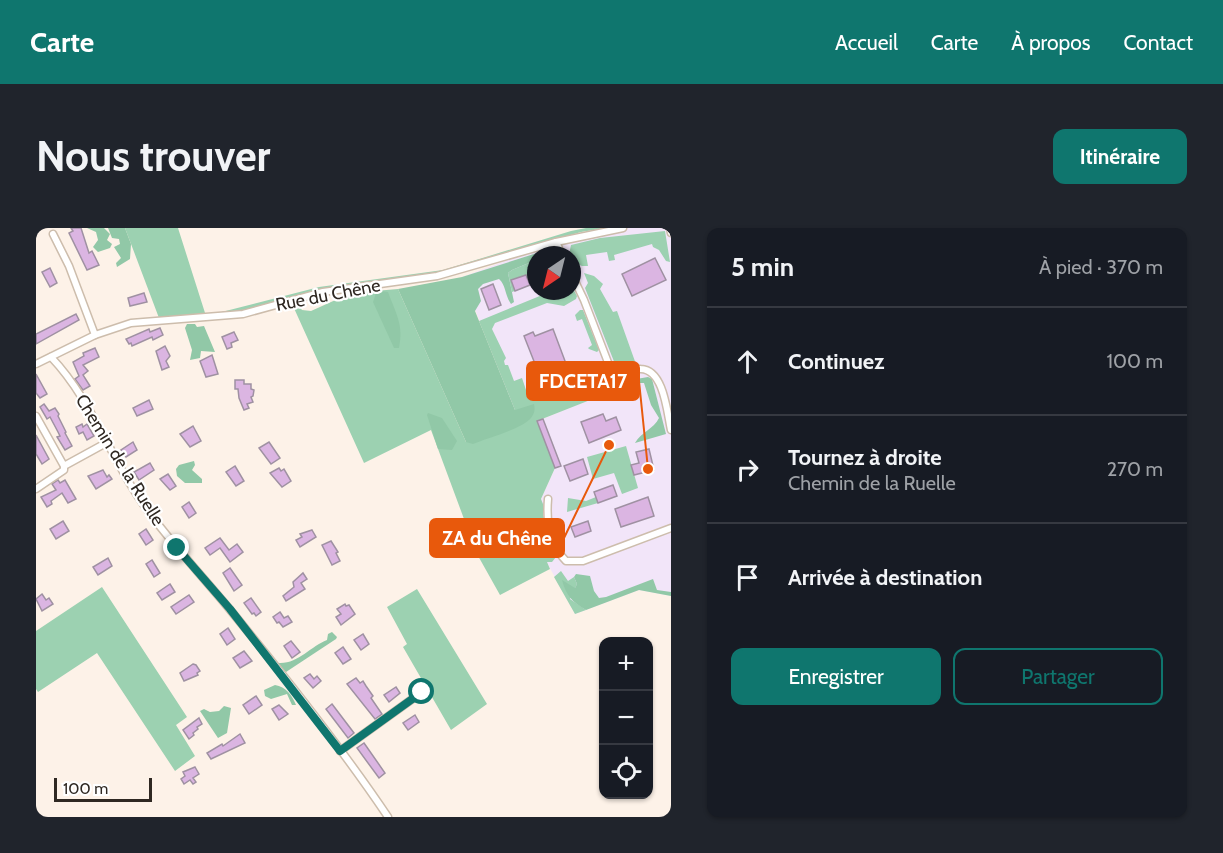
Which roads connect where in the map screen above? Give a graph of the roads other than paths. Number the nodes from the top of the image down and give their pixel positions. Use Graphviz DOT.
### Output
graph roads {
  1 [pos="623,228"];
  2 [pos="670,228"];
  3 [pos="671,233"];
  4 [pos="53,234"];
  5 [pos="556,242"];
  6 [pos="558,246"];
  7 [pos="581,294"];
  8 [pos="95,335"];
  9 [pos="51,357"];
  10 [pos="36,364"];
  11 [pos="36,416"];
  12 [pos="671,430"];
  13 [pos="106,443"];
  14 [pos="64,466"];
  15 [pos="36,489"];
  16 [pos="548,499"];
  17 [pos="671,528"];
  18 [pos="422,692"];
  19 [pos="340,751"];
  20 [pos="388,817"];
  1 -- 5 [label="street, Rue du Chêne"];
  2 -- 3 [label="street"];
  4 -- 8 [label="street"];
  5 -- 6 [label="street"];
  5 -- 8 [label="street, Rue du Chêne"];
  7 -- 12 [label="street"];
  8 -- 9 [label="street, Rue du Chêne"];
  9 -- 10 [label="street, Rue du Chêne"];
  9 -- 13 [label="street, Chemin de la Ruelle"];
  11 -- 14 [label="street"];
  13 -- 14 [label="street"];
  13 -- 19 [label="street, Chemin de la Ruelle"];
  14 -- 15 [label="street"];
  16 -- 17 [label="street"];
  18 -- 19 [label="street"];
  19 -- 20 [label="street, Chemin de la Ruelle"];
}
